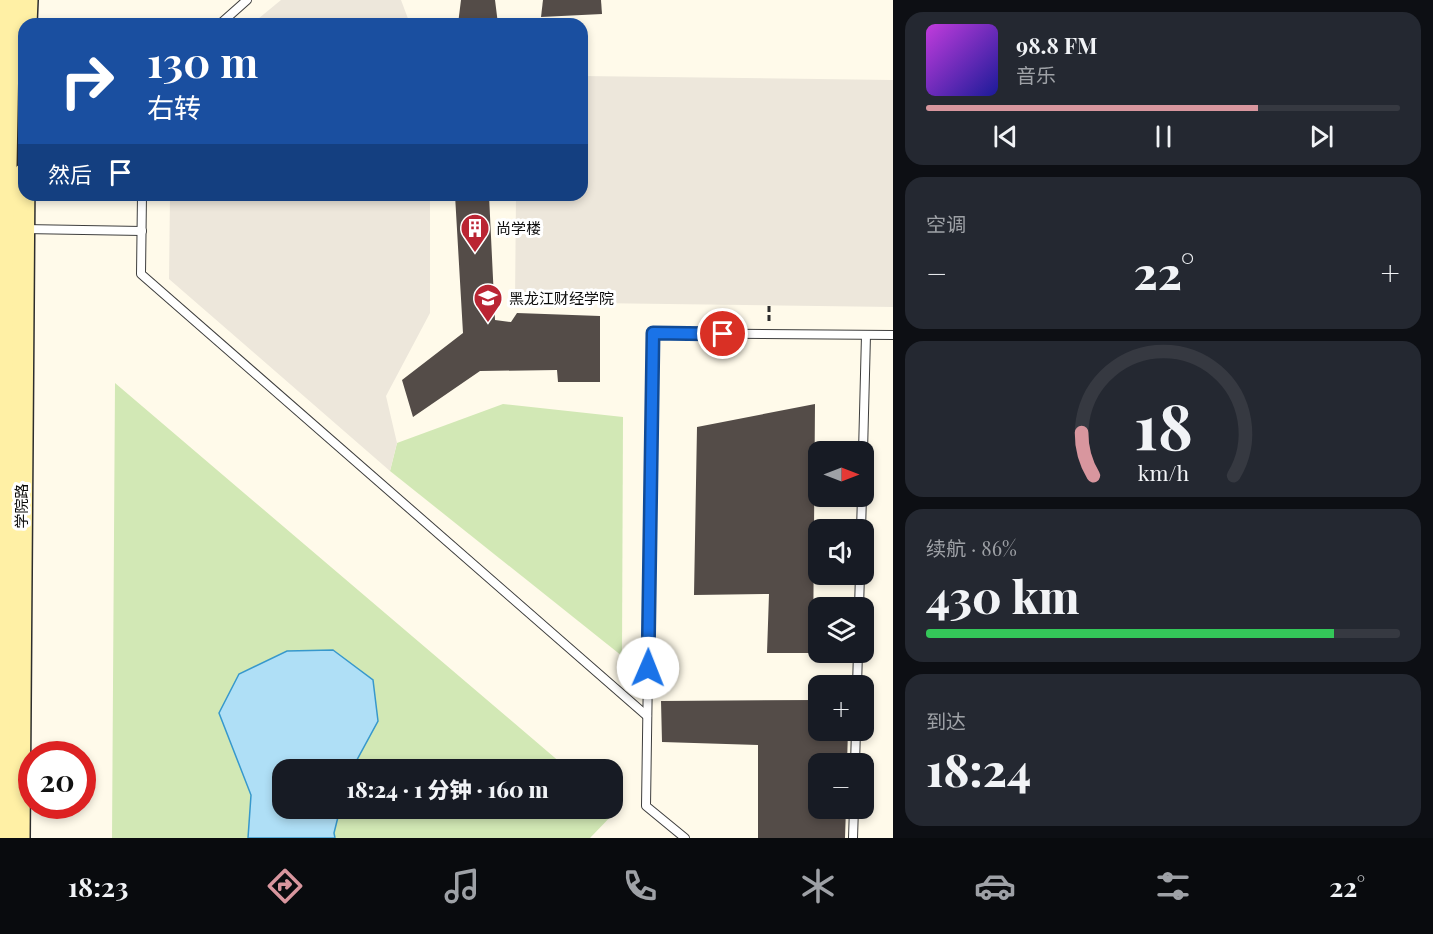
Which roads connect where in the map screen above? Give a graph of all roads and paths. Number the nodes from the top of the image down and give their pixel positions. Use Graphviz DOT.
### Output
graph roads {
  1 [pos="9,0"];
  2 [pos="27,0"];
  3 [pos="247,0"];
  4 [pos="26,18"];
  5 [pos="227,18"];
  6 [pos="24,201"];
  7 [pos="142,201"];
  8 [pos="23,229"];
  9 [pos="141,231"];
  10 [pos="866,335"];
  11 [pos="893,335"];
  12 [pos="863,441"];
  13 [pos="647,716"];
  14 [pos="854,819"];
  15 [pos="0,838"];
  16 [pos="19,838"];
  17 [pos="685,838"];
  18 [pos="854,838"];
  1 -- 15 [label="main road, 学院路"];
  2 -- 4 [label="main road"];
  3 -- 5 [label="lane"];
  6 -- 8 [label="main road, 学院路"];
  7 -- 9 [label="lane"];
  8 -- 9 [label="lane"];
  8 -- 16 [label="main road, 学院路"];
  9 -- 13 [label="lane"];
  10 -- 11 [label="lane"];
  10 -- 12 [label="lane"];
  10 -- 13 [label="lane"];
  13 -- 17 [label="lane"];
  14 -- 18 [label="lane"];
}
